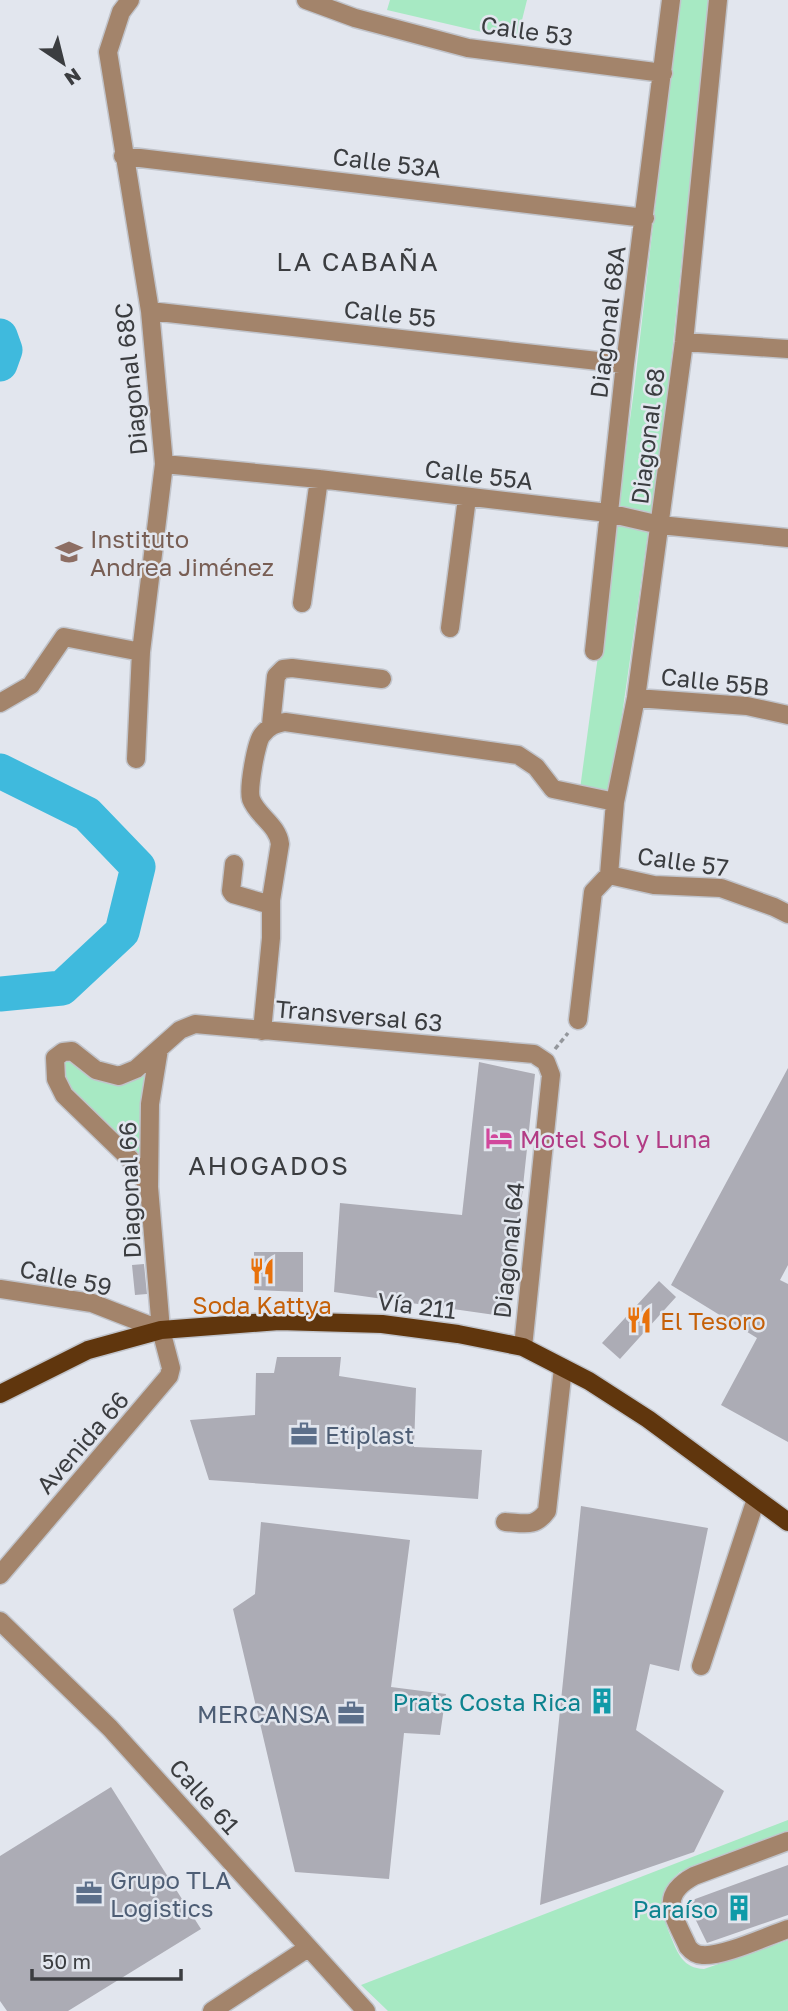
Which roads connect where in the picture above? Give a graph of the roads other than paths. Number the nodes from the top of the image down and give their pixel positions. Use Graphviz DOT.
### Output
graph roads {
  1 [pos="131,0"];
  2 [pos="306,0"];
  3 [pos="671,0"];
  4 [pos="718,0"];
  5 [pos="663,73"];
  6 [pos="123,156"];
  7 [pos="645,218"];
  8 [pos="150,312"];
  9 [pos="684,341"];
  10 [pos="788,349"];
  11 [pos="625,364"];
  12 [pos="164,464"];
  13 [pos="319,479"];
  14 [pos="467,498"];
  15 [pos="608,513"];
  16 [pos="660,525"];
  17 [pos="788,538"];
  18 [pos="302,603"];
  19 [pos="450,628"];
  20 [pos="594,651"];
  21 [pos="141,652"];
  22 [pos="382,679"];
  23 [pos="636,698"];
  24 [pos="0,703"];
  25 [pos="788,715"];
  26 [pos="271,725"];
  27 [pos="136,759"];
  28 [pos="615,802"];
  29 [pos="234,864"];
  30 [pos="609,875"];
  31 [pos="271,900"];
  32 [pos="788,914"];
  33 [pos="578,1020"];
  34 [pos="262,1031"];
  35 [pos="159,1049"];
  36 [pos="548,1069"];
  37 [pos="149,1186"];
  38 [pos="0,1289"];
  39 [pos="162,1330"];
  40 [pos="523,1347"];
  41 [pos="563,1368"];
  42 [pos="0,1394"];
  43 [pos="756,1499"];
  44 [pos="505,1522"];
  45 [pos="788,1522"];
  46 [pos="0,1575"];
  47 [pos="0,1621"];
  48 [pos="701,1666"];
  49 [pos="788,1841"];
  50 [pos="788,1929"];
  51 [pos="308,1948"];
  52 [pos="212,2011"];
  53 [pos="366,2011"];
  1 -- 6 [label="street, Diagonal 68C"];
  2 -- 5 [label="street, Calle 53"];
  3 -- 5 [label="street, Diagonal 68A"];
  4 -- 9 [label="street, Diagonal 68"];
  5 -- 7 [label="street, Diagonal 68A"];
  6 -- 7 [label="street, Calle 53A"];
  6 -- 8 [label="street, Diagonal 68C"];
  7 -- 11 [label="street, Diagonal 68A"];
  8 -- 11 [label="street, Calle 55"];
  8 -- 12 [label="street, Diagonal 68C"];
  9 -- 10 [label="street"];
  9 -- 16 [label="street, Diagonal 68"];
  11 -- 15 [label="street, Diagonal 68A"];
  12 -- 13 [label="street, Calle 55A"];
  12 -- 21 [label="street, Diagonal 68C"];
  13 -- 14 [label="street, Calle 55A"];
  13 -- 18 [label="street"];
  14 -- 15 [label="street, Calle 55A"];
  14 -- 19 [label="street"];
  15 -- 16 [label="street, Calle 55A"];
  15 -- 20 [label="street, Diagonal 68A"];
  16 -- 17 [label="street, Calle 55A"];
  16 -- 23 [label="street, Diagonal 68"];
  21 -- 24 [label="street"];
  21 -- 27 [label="street, Diagonal 68C"];
  22 -- 26 [label="street"];
  23 -- 25 [label="street, Calle 55B"];
  23 -- 28 [label="street, Diagonal 68"];
  26 -- 28 [label="street"];
  26 -- 31 [label="street"];
  28 -- 30 [label="street, Diagonal 68"];
  29 -- 31 [label="street"];
  30 -- 32 [label="street, Calle 57"];
  30 -- 33 [label="street"];
  31 -- 34 [label="street"];
  34 -- 35 [label="street, Transversal 63"];
  34 -- 36 [label="street, Transversal 63"];
  35 -- 37 [label="street, Diagonal 66"];
  35 -- 37 [label="street, Transversal 63"];
  36 -- 40 [label="street, Diagonal 64"];
  37 -- 39 [label="street, Diagonal 66"];
  38 -- 39 [label="street, Calle 59"];
  39 -- 40 [label="main road, Vía 211"];
  39 -- 42 [label="main road, Vía 211"];
  39 -- 46 [label="street, Avenida 66"];
  40 -- 41 [label="main road, Vía 211"];
  41 -- 43 [label="main road, Vía 211"];
  41 -- 44 [label="street"];
  43 -- 45 [label="main road, Vía 211"];
  43 -- 48 [label="street"];
  47 -- 51 [label="street, Calle 61"];
  49 -- 50 [label="street"];
  51 -- 52 [label="street"];
  51 -- 53 [label="street, Calle 61"];
}
